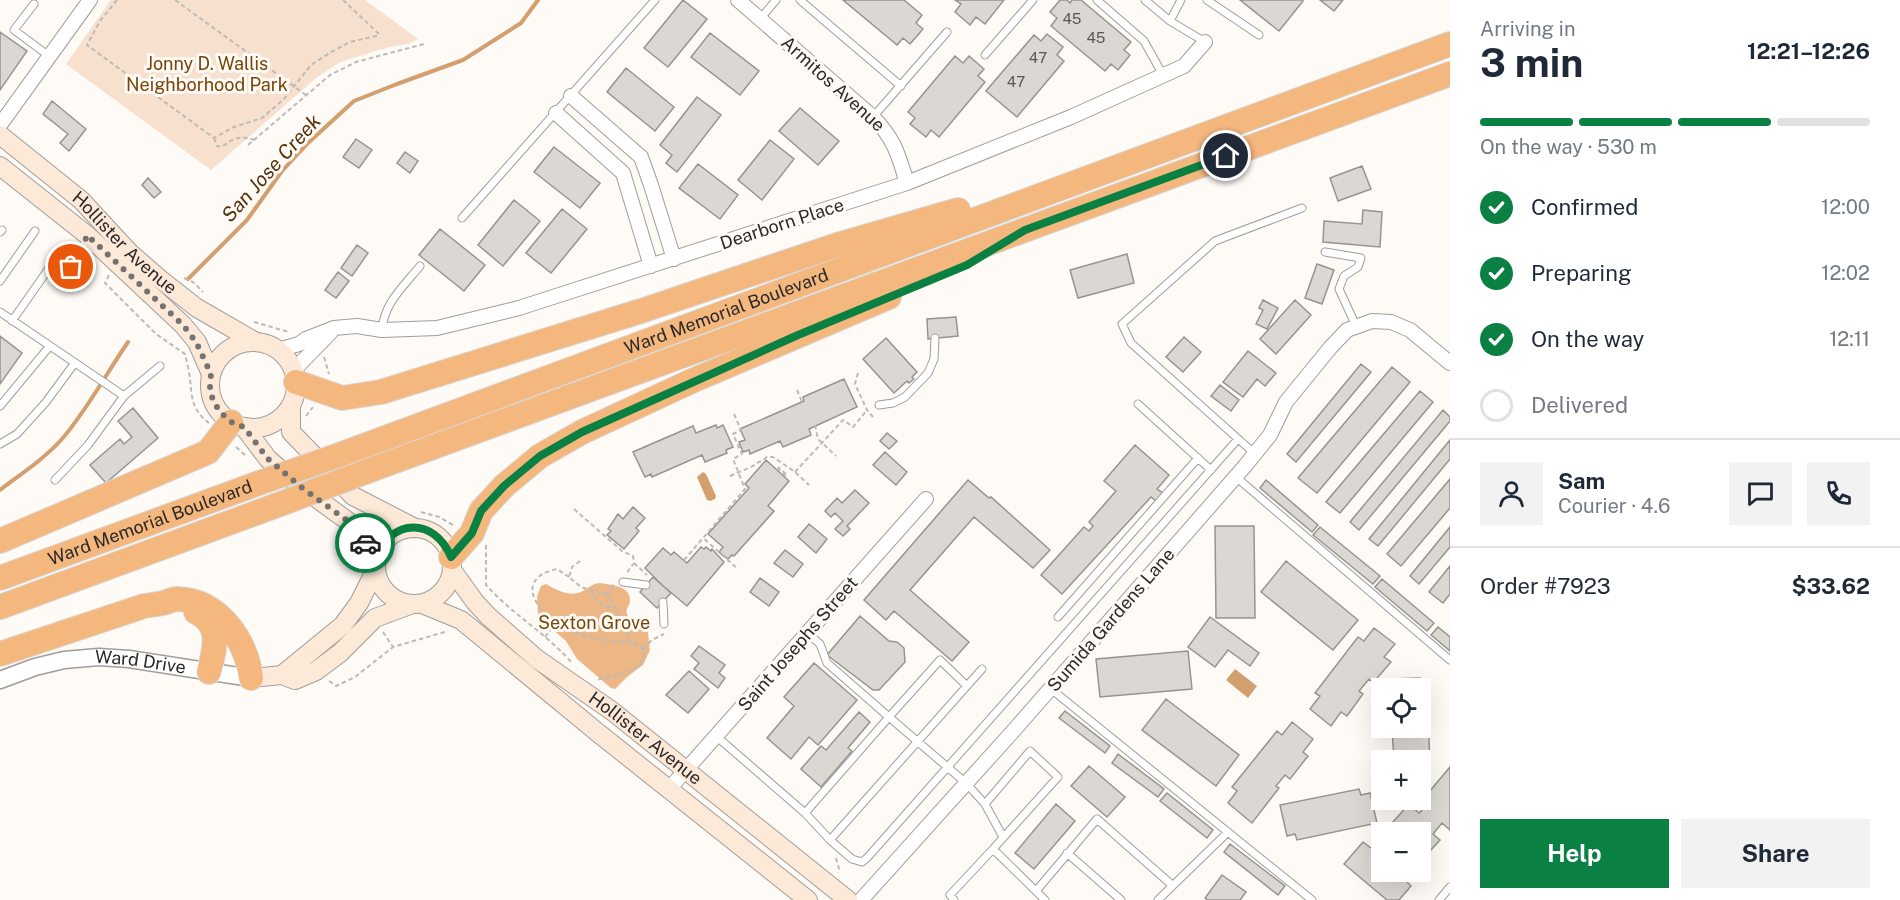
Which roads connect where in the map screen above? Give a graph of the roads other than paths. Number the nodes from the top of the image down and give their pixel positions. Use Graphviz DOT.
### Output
graph roads {
  1 [pos="90,0"];
  2 [pos="655,0"];
  3 [pos="738,0"];
  4 [pos="776,0"];
  5 [pos="800,0"];
  6 [pos="1034,0"];
  7 [pos="1097,0"];
  8 [pos="1145,0"];
  9 [pos="1181,0"];
  10 [pos="1207,0"];
  11 [pos="34,4"];
  12 [pos="760,19"];
  13 [pos="1170,21"];
  14 [pos="947,32"];
  15 [pos="1259,35"];
  16 [pos="1205,42"];
  17 [pos="1450,44"];
  18 [pos="986,55"];
  19 [pos="49,56"];
  20 [pos="1450,74"];
  21 [pos="1163,75"];
  22 [pos="901,86"];
  23 [pos="571,96"];
  24 [pos="556,114"];
  25 [pos="873,117"];
  26 [pos="0,125"];
  27 [pos="0,135"];
  28 [pos="0,166"];
  29 [pos="908,183"];
  30 [pos="1065,186"];
  31 [pos="1302,208"];
  32 [pos="462,218"];
  33 [pos="1025,230"];
  34 [pos="35,231"];
  35 [pos="87,235"];
  36 [pos="1325,252"];
  37 [pos="674,259"];
  38 [pos="420,266"];
  39 [pos="651,266"];
  40 [pos="0,281"];
  41 [pos="0,312"];
  42 [pos="12,321"];
  43 [pos="334,328"];
  44 [pos="1352,328"];
  45 [pos="382,330"];
  46 [pos="935,338"];
  47 [pos="256,342"];
  48 [pos="49,346"];
  49 [pos="278,350"];
  50 [pos="1450,363"];
  51 [pos="74,364"];
  52 [pos="160,366"];
  53 [pos="211,374"];
  54 [pos="295,376"];
  55 [pos="124,396"];
  56 [pos="1138,404"];
  57 [pos="879,405"];
  58 [pos="0,406"];
  59 [pos="291,406"];
  60 [pos="230,425"];
  61 [pos="1238,439"];
  62 [pos="0,444"];
  63 [pos="1255,454"];
  64 [pos="1198,458"];
  65 [pos="1211,470"];
  66 [pos="1236,477"];
  67 [pos="55,480"];
  68 [pos="926,499"];
  69 [pos="415,528"];
  70 [pos="0,541"];
  71 [pos="452,563"];
  72 [pos="375,565"];
  73 [pos="0,578"];
  74 [pos="649,582"];
  75 [pos="625,583"];
  76 [pos="663,602"];
  77 [pos="165,603"];
  78 [pos="416,605"];
  79 [pos="0,607"];
  80 [pos="1058,617"];
  81 [pos="664,624"];
  82 [pos="807,633"];
  83 [pos="0,654"];
  84 [pos="1450,660"];
  85 [pos="982,669"];
  86 [pos="209,672"];
  87 [pos="282,675"];
  88 [pos="251,678"];
  89 [pos="0,680"];
  90 [pos="968,686"];
  91 [pos="1051,688"];
  92 [pos="889,717"];
  93 [pos="716,736"];
  94 [pos="918,742"];
  95 [pos="948,767"];
  96 [pos="686,771"];
  97 [pos="966,783"];
  98 [pos="669,789"];
  99 [pos="985,804"];
  100 [pos="805,813"];
  101 [pos="1228,832"];
  102 [pos="1003,837"];
  103 [pos="830,840"];
  104 [pos="993,849"];
  105 [pos="1067,853"];
  106 [pos="1172,885"];
  107 [pos="1450,887"];
  108 [pos="1036,895"];
  109 [pos="808,900"];
  110 [pos="848,900"];
  111 [pos="861,900"];
  112 [pos="954,900"];
  113 [pos="1045,900"];
  114 [pos="1121,900"];
  115 [pos="1158,900"];
  116 [pos="1312,900"];
  117 [pos="1439,900"];
  1 -- 19 [label="street"];
  2 -- 23 [label="lane"];
  3 -- 12 [label="street, Armitos Avenue"];
  4 -- 12 [label="lane"];
  5 -- 22 [label="lane"];
  6 -- 18 [label="lane"];
  7 -- 21 [label="lane"];
  8 -- 13 [label="lane"];
  9 -- 13 [label="lane"];
  10 -- 15 [label="lane"];
  11 -- 19 [label="lane"];
  12 -- 25 [label="street, Armitos Avenue"];
  13 -- 16 [label="lane"];
  14 -- 22 [label="lane"];
  16 -- 21 [label="street, Dearborn Place"];
  17 -- 30 [label="highway, Ward Memorial Boulevard"];
  19 -- 26 [label="street"];
  20 -- 33 [label="highway, Ward Memorial Boulevard"];
  21 -- 29 [label="street, Dearborn Place"];
  22 -- 25 [label="lane"];
  23 -- 24 [label="lane"];
  23 -- 37 [label="street"];
  24 -- 32 [label="lane"];
  24 -- 39 [label="street"];
  25 -- 29 [label="street, Armitos Avenue"];
  27 -- 47 [label="main road, Hollister Avenue"];
  28 -- 35 [label="main road, Hollister Avenue"];
  29 -- 37 [label="street, Dearborn Place"];
  30 -- 54 [label="highway"];
  30 -- 73 [label="highway, Ward Memorial Boulevard, bridge"];
  31 -- 61 [label="lane"];
  33 -- 71 [label="highway"];
  33 -- 79 [label="highway, Ward Memorial Boulevard, bridge"];
  34 -- 40 [label="lane"];
  35 -- 42 [label="lane"];
  35 -- 53 [label="main road, Hollister Avenue"];
  36 -- 44 [label="lane"];
  37 -- 39 [label="street, Dearborn Place"];
  38 -- 45 [label="lane"];
  39 -- 45 [label="street, Dearborn Place"];
  41 -- 42 [label="lane"];
  42 -- 48 [label="lane"];
  43 -- 45 [label="street, Dearborn Place"];
  43 -- 49 [label="street, Dearborn Place"];
  43 -- 54 [label="street"];
  44 -- 50 [label="street"];
  44 -- 63 [label="street, Sumida Gardens Lane"];
  46 -- 57 [label="lane"];
  47 -- 49 [label="main road"];
  47 -- 53 [label="main road"];
  48 -- 51 [label="lane"];
  48 -- 58 [label="lane"];
  49 -- 54 [label="main road"];
  51 -- 55 [label="lane"];
  51 -- 62 [label="lane"];
  52 -- 55 [label="lane"];
  53 -- 60 [label="main road"];
  54 -- 59 [label="main road"];
  55 -- 67 [label="lane"];
  56 -- 64 [label="lane"];
  59 -- 60 [label="main road"];
  59 -- 69 [label="main road"];
  60 -- 70 [label="highway"];
  60 -- 72 [label="main road"];
  61 -- 63 [label="lane"];
  61 -- 65 [label="lane"];
  63 -- 66 [label="street, Sumida Gardens Lane"];
  64 -- 65 [label="lane"];
  64 -- 80 [label="lane"];
  65 -- 95 [label="lane"];
  66 -- 84 [label="lane"];
  66 -- 91 [label="street, Sumida Gardens Lane"];
  68 -- 82 [label="street, Saint Josephs Street"];
  69 -- 71 [label="main road"];
  69 -- 72 [label="main road"];
  71 -- 78 [label="main road"];
  71 -- 96 [label="main road, Hollister Avenue"];
  72 -- 78 [label="main road"];
  72 -- 87 [label="main road"];
  74 -- 75 [label="lane"];
  76 -- 81 [label="lane"];
  77 -- 83 [label="highway"];
  77 -- 86 [label="highway"];
  77 -- 88 [label="highway"];
  78 -- 87 [label="main road, Ward Drive"];
  78 -- 98 [label="main road, Hollister Avenue"];
  82 -- 92 [label="lane"];
  82 -- 93 [label="street, Saint Josephs Street"];
  85 -- 90 [label="lane"];
  86 -- 88 [label="street, Ward Drive"];
  86 -- 89 [label="street, Ward Drive"];
  87 -- 88 [label="main road, Ward Drive"];
  90 -- 92 [label="lane"];
  90 -- 94 [label="lane"];
  91 -- 97 [label="street, Sumida Gardens Lane"];
  91 -- 101 [label="lane"];
  92 -- 94 [label="lane"];
  92 -- 100 [label="lane"];
  93 -- 96 [label="street, Saint Josephs Street"];
  93 -- 100 [label="lane"];
  94 -- 95 [label="lane"];
  94 -- 103 [label="lane"];
  95 -- 97 [label="lane"];
  95 -- 103 [label="lane"];
  96 -- 98 [label="street, Saint Josephs Street"];
  96 -- 110 [label="main road, Hollister Avenue"];
  97 -- 99 [label="lane"];
  97 -- 111 [label="street, Sumida Gardens Lane"];
  98 -- 109 [label="main road, Hollister Avenue"];
  99 -- 102 [label="lane"];
  99 -- 102 [label="lane"];
  100 -- 103 [label="lane"];
  101 -- 106 [label="lane"];
  101 -- 116 [label="lane"];
  102 -- 104 [label="lane"];
  104 -- 108 [label="lane"];
  104 -- 112 [label="lane"];
  105 -- 106 [label="lane"];
  105 -- 108 [label="lane"];
  105 -- 114 [label="lane"];
  106 -- 115 [label="lane"];
  107 -- 117 [label="lane"];
  108 -- 113 [label="lane"];
}
